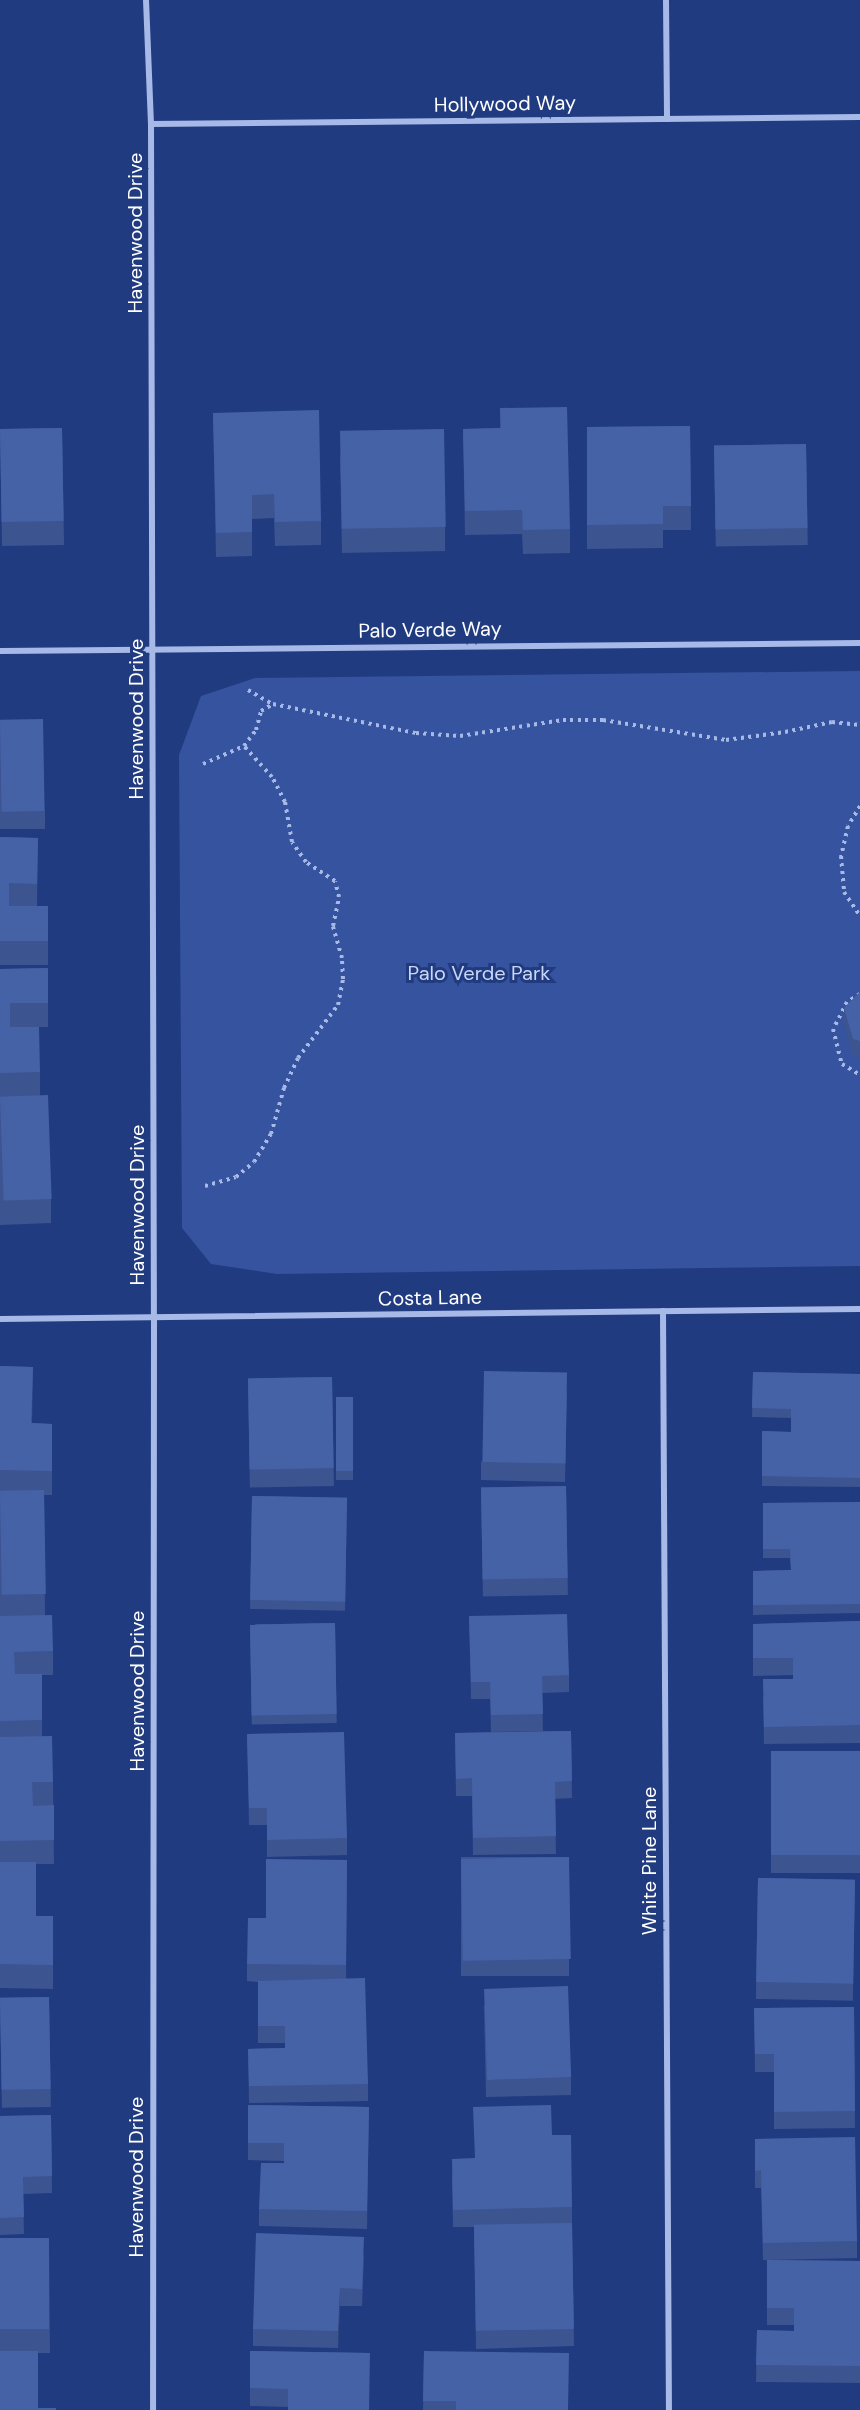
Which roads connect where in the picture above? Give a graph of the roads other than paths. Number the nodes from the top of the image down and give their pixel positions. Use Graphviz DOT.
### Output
graph roads {
  1 [pos="147,0"];
  2 [pos="666,0"];
  3 [pos="860,117"];
  4 [pos="667,119"];
  5 [pos="151,124"];
  6 [pos="860,643"];
  7 [pos="152,650"];
  8 [pos="0,651"];
  9 [pos="860,1309"];
  10 [pos="663,1311"];
  11 [pos="154,1317"];
  12 [pos="0,1319"];
  13 [pos="153,2410"];
  14 [pos="669,2410"];
  1 -- 5 [label="street, Havenwood Drive"];
  2 -- 4 [label="street"];
  3 -- 4 [label="street, Hollywood Way"];
  4 -- 5 [label="street, Hollywood Way"];
  5 -- 7 [label="street, Havenwood Drive"];
  6 -- 7 [label="street, Palo Verde Way"];
  7 -- 8 [label="street, Palo Verde Way"];
  7 -- 11 [label="street, Havenwood Drive"];
  9 -- 10 [label="street, Costa Lane"];
  10 -- 11 [label="street, Costa Lane"];
  10 -- 14 [label="street, White Pine Lane"];
  11 -- 12 [label="street, Costa Lane"];
  11 -- 13 [label="street, Havenwood Drive"];
}
